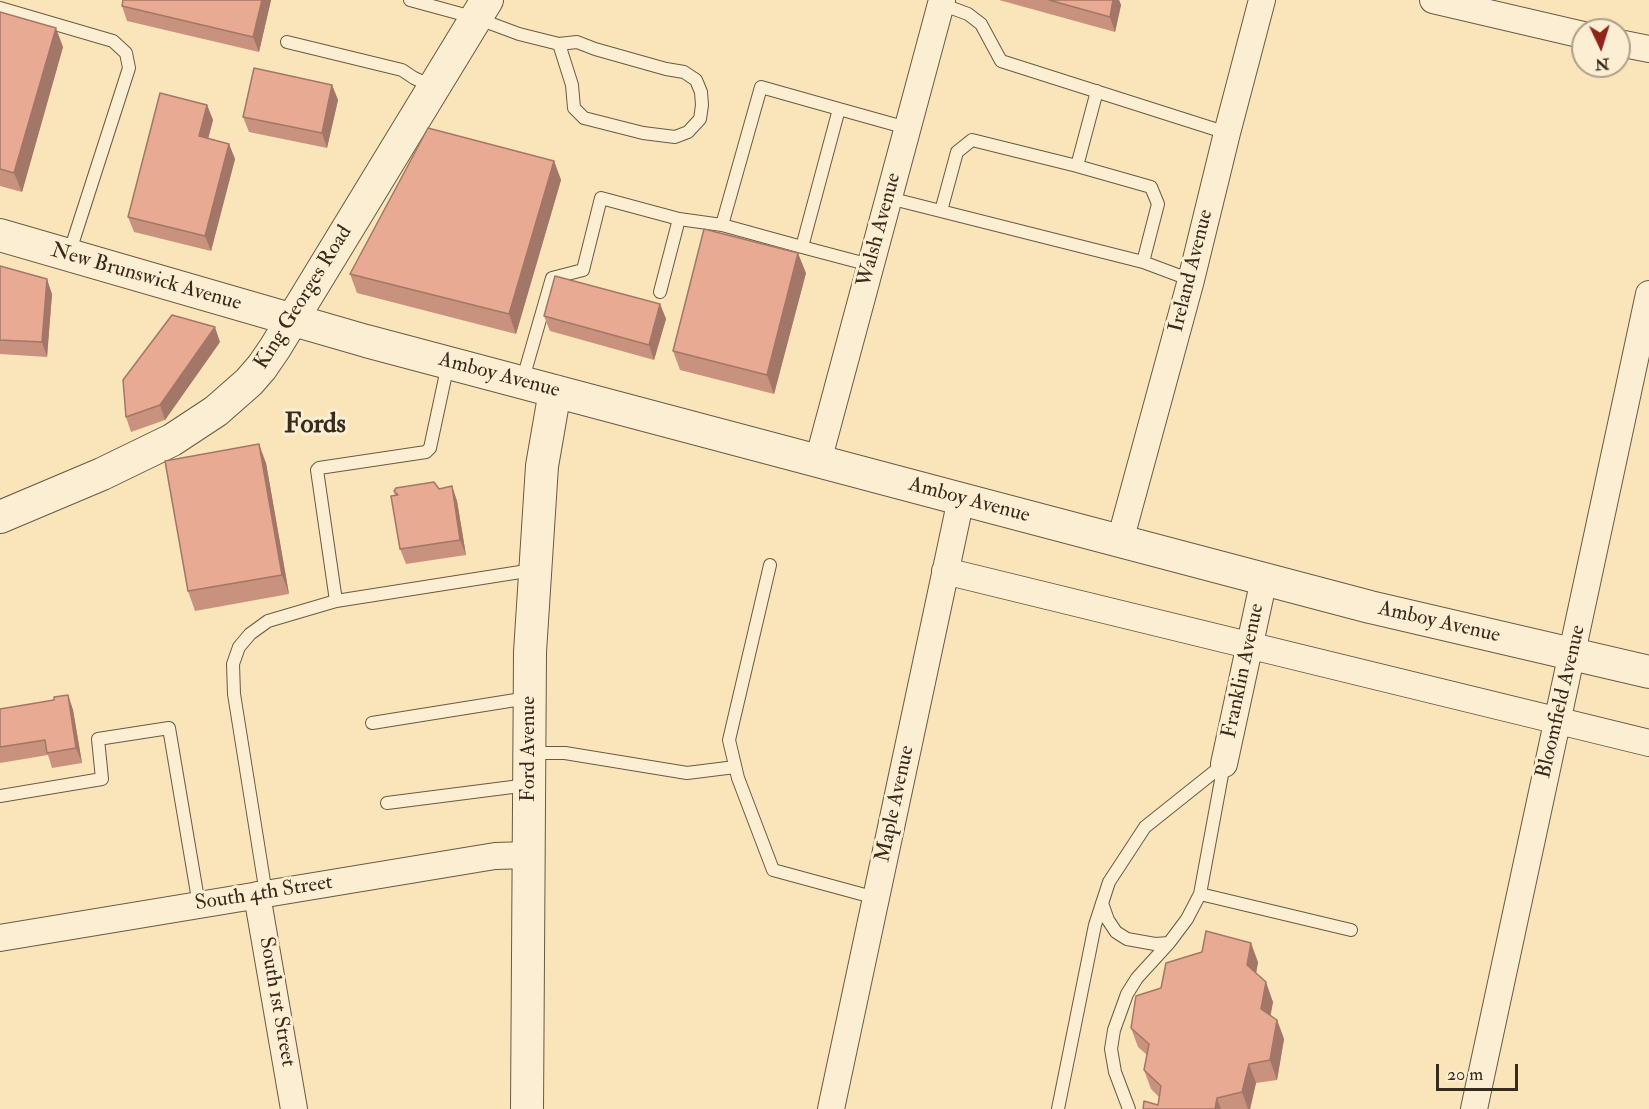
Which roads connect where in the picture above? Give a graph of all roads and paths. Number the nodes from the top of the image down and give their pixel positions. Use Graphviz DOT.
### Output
graph roads {
  1 [pos="410,0"];
  2 [pos="1262,0"];
  3 [pos="1433,0"];
  4 [pos="941,2"];
  5 [pos="0,8"];
  6 [pos="481,9"];
  7 [pos="1571,32"];
  8 [pos="287,42"];
  9 [pos="559,44"];
  10 [pos="1631,45"];
  11 [pos="1649,49"];
  12 [pos="434,87"];
  13 [pos="1096,91"];
  14 [pos="839,109"];
  15 [pos="907,128"];
  16 [pos="1227,133"];
  17 [pos="1077,166"];
  18 [pos="889,198"];
  19 [pos="941,211"];
  20 [pos="679,219"];
  21 [pos="722,225"];
  22 [pos="0,236"];
  23 [pos="802,247"];
  24 [pos="69,255"];
  25 [pos="1143,262"];
  26 [pos="870,265"];
  27 [pos="1191,280"];
  28 [pos="660,292"];
  29 [pos="1649,294"];
  30 [pos="292,320"];
  31 [pos="448,362"];
  32 [pos="522,382"];
  33 [pos="555,391"];
  34 [pos="818,461"];
  35 [pos="961,499"];
  36 [pos="0,516"];
  37 [pos="1120,541"];
  38 [pos="770,565"];
  39 [pos="534,570"];
  40 [pos="945,571"];
  41 [pos="1264,579"];
  42 [pos="336,601"];
  43 [pos="1250,646"];
  44 [pos="1573,655"];
  45 [pos="1649,672"];
  46 [pos="529,697"];
  47 [pos="1557,721"];
  48 [pos="372,723"];
  49 [pos="1649,744"];
  50 [pos="529,753"];
  51 [pos="1224,764"];
  52 [pos="735,766"];
  53 [pos="529,785"];
  54 [pos="0,796"];
  55 [pos="387,803"];
  56 [pos="528,855"];
  57 [pos="1200,894"];
  58 [pos="262,895"];
  59 [pos="876,898"];
  60 [pos="1102,902"];
  61 [pos="199,905"];
  62 [pos="1351,930"];
  63 [pos="0,938"];
  64 [pos="1169,943"];
  65 [pos="294,1109"];
  66 [pos="527,1109"];
  67 [pos="831,1109"];
  68 [pos="1058,1109"];
  69 [pos="1128,1109"];
  70 [pos="1474,1109"];
  1 -- 6 [label="lane"];
  2 -- 16 [label="street, Ireland Avenue"];
  3 -- 7 [label="street"];
  4 -- 13 [label="lane"];
  4 -- 15 [label="street, Walsh Avenue"];
  5 -- 24 [label="lane"];
  6 -- 9 [label="lane"];
  6 -- 12 [label="street, King Georges Road"];
  8 -- 12 [label="lane"];
  9 -- 9 [label="lane"];
  10 -- 11 [label="street"];
  12 -- 30 [label="street, King Georges Road"];
  13 -- 16 [label="lane"];
  13 -- 17 [label="lane"];
  14 -- 15 [label="lane"];
  14 -- 21 [label="lane"];
  14 -- 23 [label="lane"];
  15 -- 18 [label="street, Walsh Avenue"];
  16 -- 27 [label="street, Ireland Avenue"];
  17 -- 19 [label="lane"];
  17 -- 25 [label="lane"];
  18 -- 19 [label="lane"];
  18 -- 26 [label="street, Walsh Avenue"];
  19 -- 25 [label="lane"];
  20 -- 21 [label="lane"];
  20 -- 28 [label="lane"];
  20 -- 32 [label="lane"];
  21 -- 23 [label="lane"];
  22 -- 24 [label="street, New Brunswick Avenue"];
  23 -- 26 [label="lane"];
  24 -- 30 [label="street, New Brunswick Avenue"];
  25 -- 27 [label="lane"];
  26 -- 34 [label="street, Walsh Avenue"];
  27 -- 37 [label="street, Ireland Avenue"];
  29 -- 44 [label="street, Bloomfield Avenue"];
  30 -- 31 [label="street, Amboy Avenue"];
  30 -- 36 [label="street, King Georges Road"];
  31 -- 32 [label="street, Amboy Avenue"];
  31 -- 42 [label="lane"];
  32 -- 33 [label="street, Amboy Avenue"];
  33 -- 34 [label="street, Amboy Avenue"];
  33 -- 39 [label="street, Ford Avenue"];
  34 -- 35 [label="street, Amboy Avenue"];
  35 -- 37 [label="street, Amboy Avenue"];
  35 -- 40 [label="street, Maple Avenue"];
  37 -- 41 [label="street, Amboy Avenue"];
  38 -- 52 [label="lane"];
  39 -- 42 [label="lane"];
  39 -- 46 [label="street, Ford Avenue"];
  40 -- 43 [label="street"];
  40 -- 59 [label="street, Maple Avenue"];
  41 -- 43 [label="street, Franklin Avenue"];
  41 -- 44 [label="street, Amboy Avenue"];
  42 -- 58 [label="lane"];
  43 -- 47 [label="street"];
  43 -- 51 [label="street, Franklin Avenue"];
  44 -- 45 [label="street, Amboy Avenue"];
  44 -- 47 [label="street, Bloomfield Avenue"];
  46 -- 48 [label="lane"];
  46 -- 50 [label="street, Ford Avenue"];
  47 -- 49 [label="street"];
  47 -- 70 [label="street, Bloomfield Avenue"];
  50 -- 52 [label="lane"];
  50 -- 53 [label="street, Ford Avenue"];
  51 -- 57 [label="lane"];
  51 -- 60 [label="lane"];
  52 -- 59 [label="lane"];
  53 -- 55 [label="lane"];
  53 -- 56 [label="street, Ford Avenue"];
  54 -- 61 [label="lane"];
  56 -- 58 [label="street, South 4th Street"];
  56 -- 66 [label="street, Ford Avenue"];
  57 -- 62 [label="lane"];
  57 -- 64 [label="lane"];
  58 -- 61 [label="street, South 4th Street"];
  58 -- 65 [label="street, South 1st Street"];
  59 -- 67 [label="street, Maple Avenue"];
  60 -- 64 [label="lane"];
  60 -- 68 [label="lane"];
  61 -- 63 [label="street, South 4th Street"];
  64 -- 69 [label="lane"];
}
